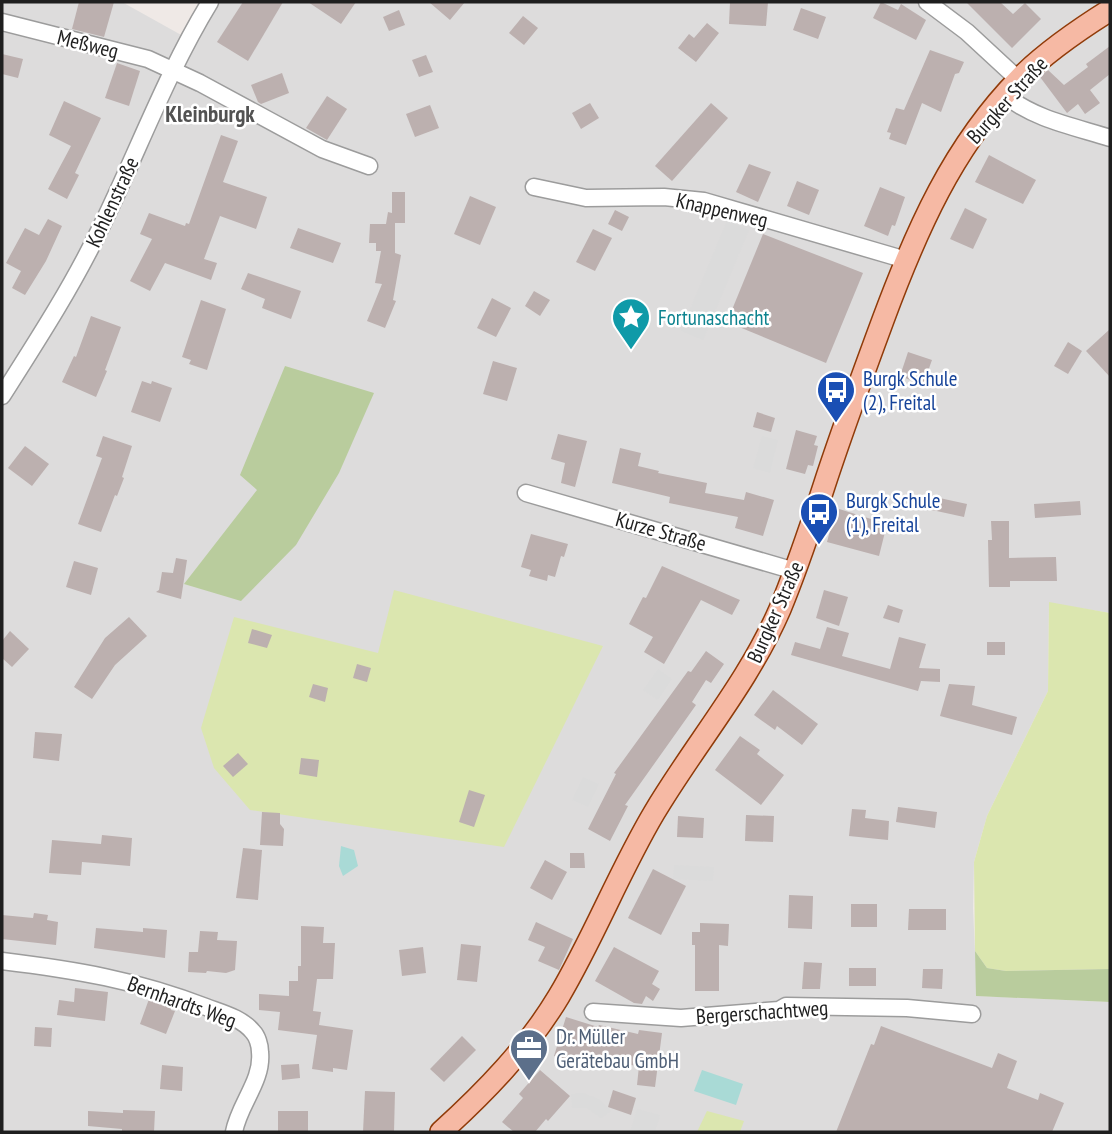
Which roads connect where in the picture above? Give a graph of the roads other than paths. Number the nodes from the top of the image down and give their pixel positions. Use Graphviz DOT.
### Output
graph roads {
  1 [pos="210,2"];
  2 [pos="927,2"];
  3 [pos="1110,10"];
  4 [pos="2,22"];
  5 [pos="172,71"];
  6 [pos="1012,88"];
  7 [pos="1110,138"];
  8 [pos="369,166"];
  9 [pos="534,187"];
  10 [pos="904,262"];
  11 [pos="2,396"];
  12 [pos="526,493"];
  13 [pos="795,571"];
  14 [pos="2,961"];
  15 [pos="593,1012"];
  16 [pos="972,1014"];
  17 [pos="234,1132"];
  18 [pos="441,1132"];
  1 -- 5 [label="street, Kohlenstraße"];
  2 -- 6 [label="street"];
  3 -- 6 [label="main road, Burgker Straße"];
  4 -- 5 [label="street, Meßweg"];
  5 -- 8 [label="street"];
  5 -- 11 [label="street, Kohlenstraße"];
  6 -- 7 [label="street"];
  6 -- 10 [label="main road, Burgker Straße"];
  9 -- 10 [label="street, Knappenweg"];
  10 -- 13 [label="main road, Burgker Straße"];
  12 -- 13 [label="street, Kurze Straße"];
  13 -- 18 [label="main road, Burgker Straße"];
  14 -- 17 [label="street, Bernhardts Weg"];
  15 -- 16 [label="street, Bergerschachtweg"];
}
